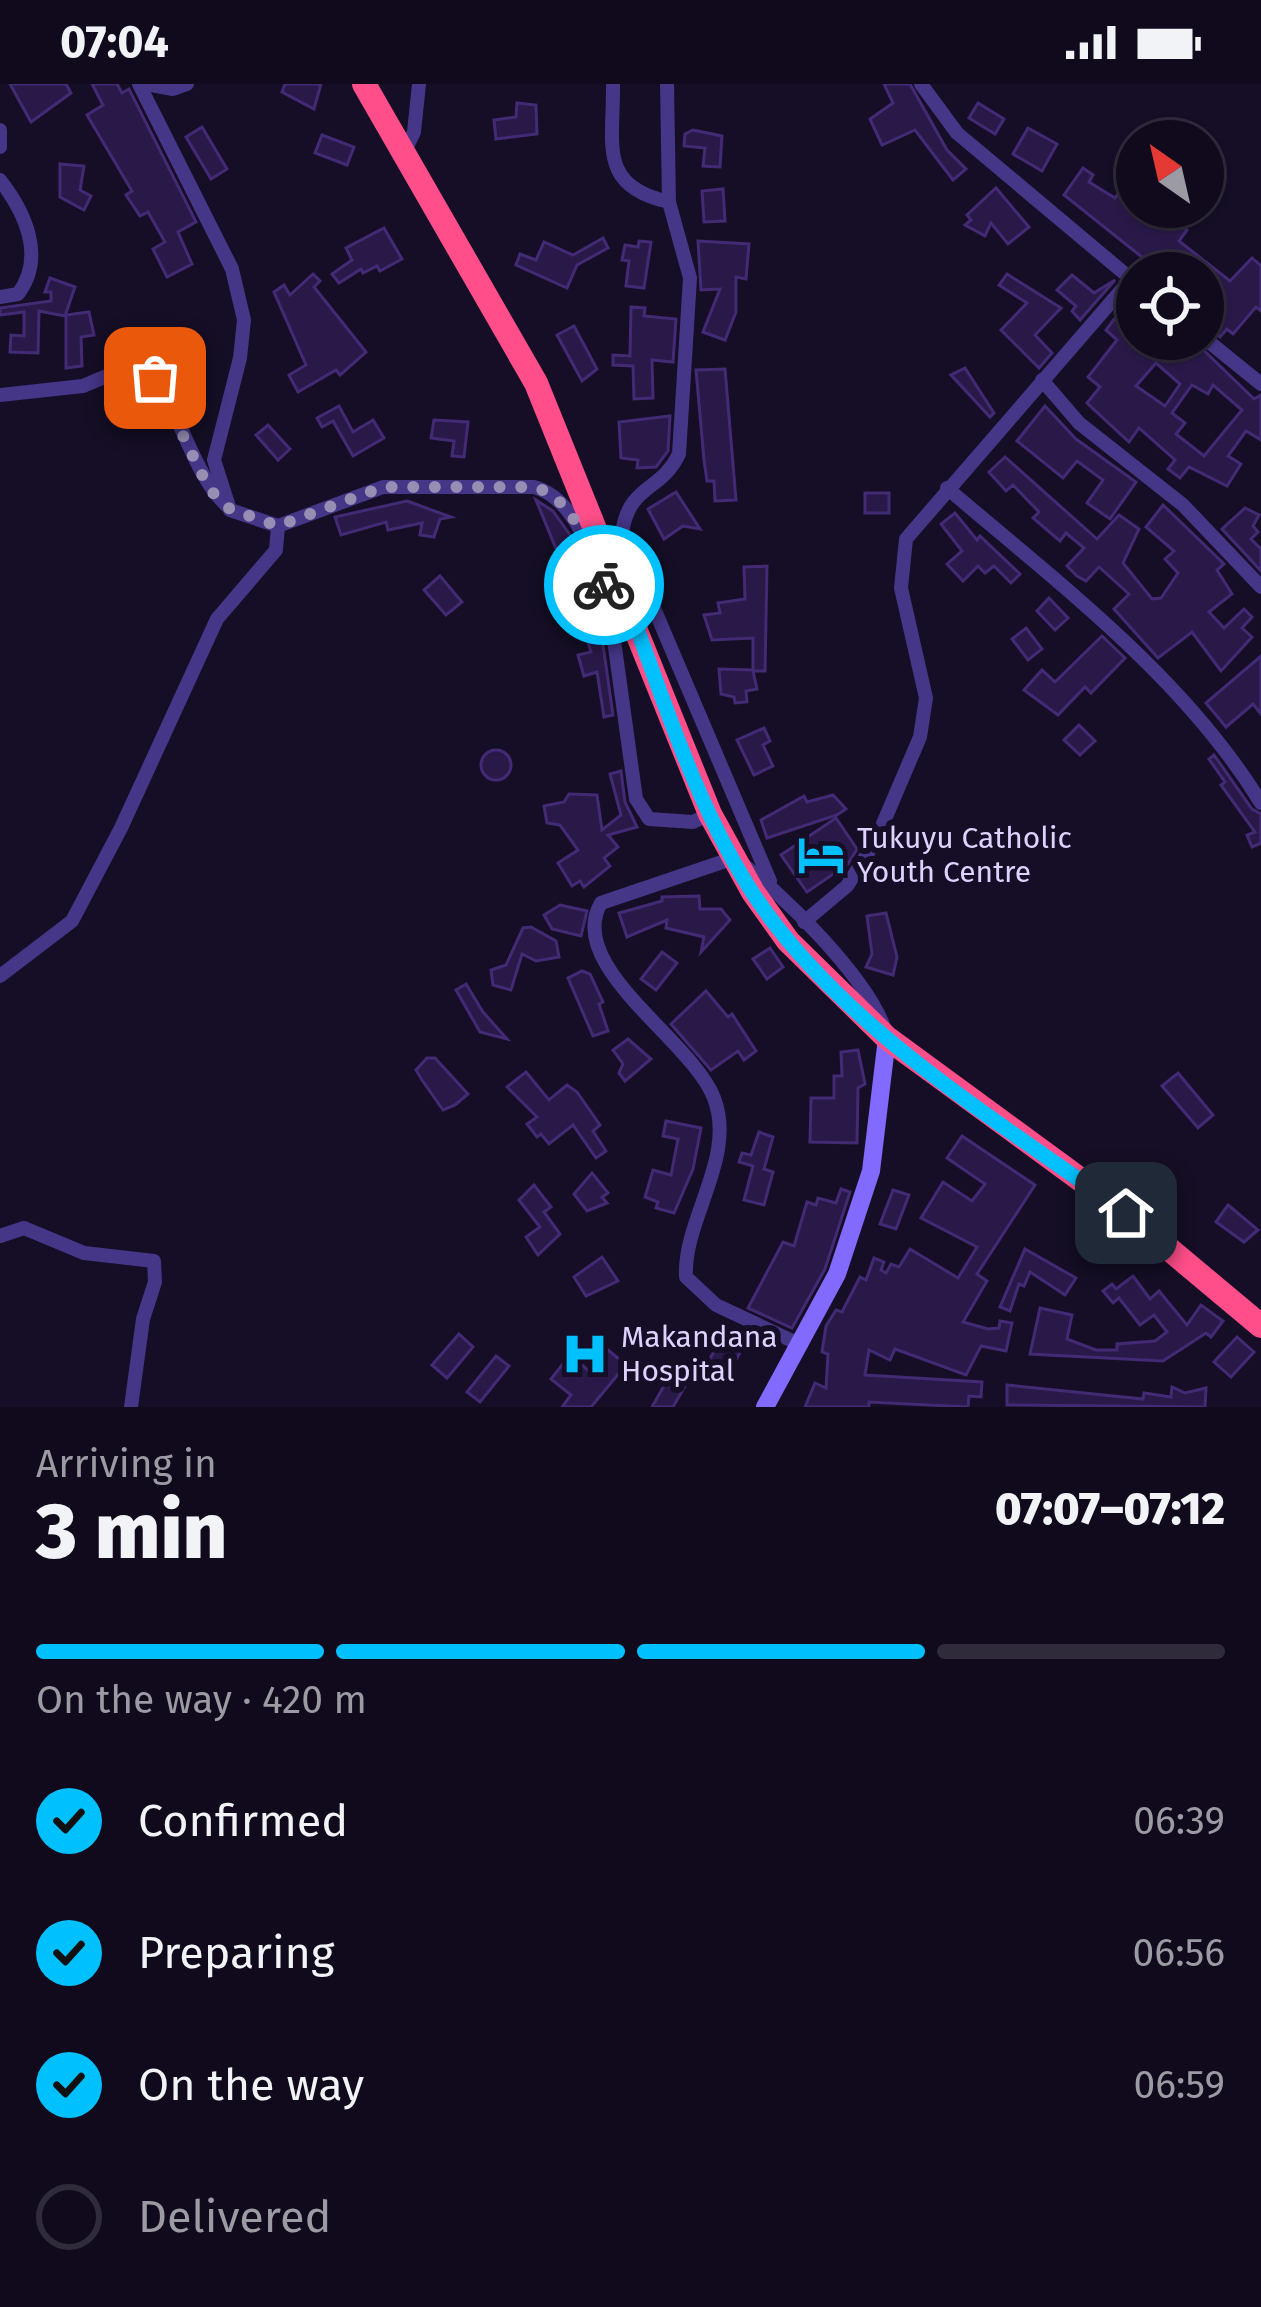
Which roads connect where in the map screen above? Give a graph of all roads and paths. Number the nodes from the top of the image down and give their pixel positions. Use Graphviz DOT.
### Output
graph roads {
  1 [pos="142,84"];
  2 [pos="187,84"];
  3 [pos="364,84"];
  4 [pos="419,84"];
  5 [pos="613,84"];
  6 [pos="667,84"];
  7 [pos="921,84"];
  8 [pos="0,130"];
  9 [pos="0,147"];
  10 [pos="403,154"];
  11 [pos="0,180"];
  12 [pos="669,202"];
  13 [pos="1116,266"];
  14 [pos="0,297"];
  15 [pos="1116,300"];
  16 [pos="1224,354"];
  17 [pos="1042,380"];
  18 [pos="1261,384"];
  19 [pos="0,395"];
  20 [pos="947,488"];
  21 [pos="230,509"];
  22 [pos="278,526"];
  23 [pos="612,536"];
  24 [pos="1261,587"];
  25 [pos="614,588"];
  26 [pos="695,743"];
  27 [pos="1261,803"];
  28 [pos="710,814"];
  29 [pos="734,858"];
  30 [pos="771,883"];
  31 [pos="804,922"];
  32 [pos="0,976"];
  33 [pos="887,1038"];
  34 [pos="0,1236"];
  35 [pos="1261,1326"];
  36 [pos="801,1345"];
  37 [pos="131,1407"];
  38 [pos="766,1407"];
  1 -- 2 [label="street"];
  1 -- 21 [label="street"];
  3 -- 10 [label="highway"];
  4 -- 10 [label="street"];
  5 -- 12 [label="street"];
  6 -- 12 [label="street"];
  7 -- 13 [label="street"];
  8 -- 9 [label="street"];
  10 -- 23 [label="highway"];
  11 -- 14 [label="street"];
  12 -- 23 [label="street"];
  15 -- 17 [label="street"];
  16 -- 18 [label="street"];
  17 -- 20 [label="street"];
  17 -- 24 [label="street"];
  19 -- 21 [label="street"];
  20 -- 27 [label="street"];
  20 -- 31 [label="street"];
  21 -- 22 [label="street"];
  22 -- 25 [label="street"];
  22 -- 32 [label="street"];
  23 -- 25 [label="highway"];
  23 -- 26 [label="street"];
  25 -- 26 [label="highway"];
  25 -- 28 [label="street"];
  26 -- 28 [label="highway"];
  26 -- 30 [label="street"];
  28 -- 29 [label="highway"];
  29 -- 30 [label="street"];
  29 -- 33 [label="highway"];
  29 -- 36 [label="street"];
  30 -- 31 [label="street"];
  31 -- 33 [label="street"];
  33 -- 35 [label="highway"];
  33 -- 36 [label="street"];
  34 -- 37 [label="street"];
  36 -- 38 [label="street"];
}
